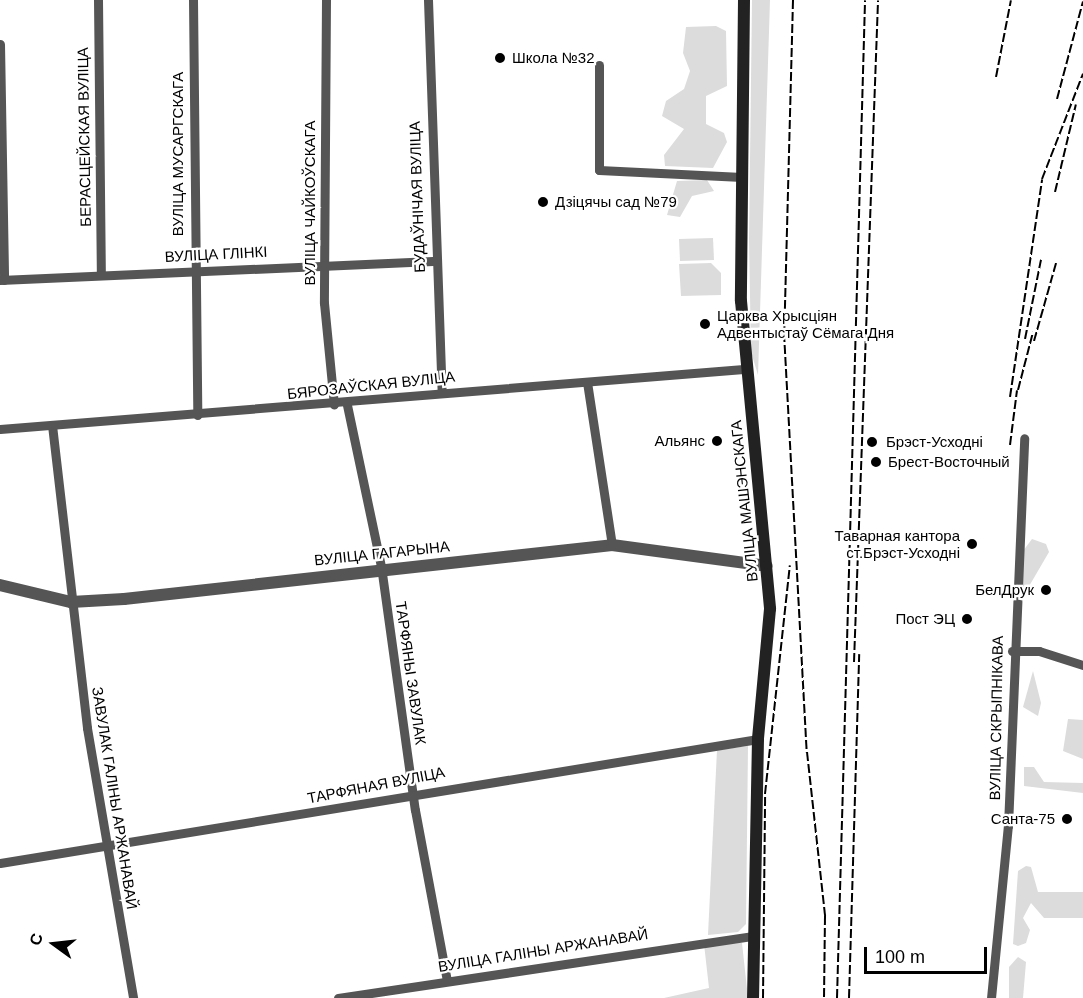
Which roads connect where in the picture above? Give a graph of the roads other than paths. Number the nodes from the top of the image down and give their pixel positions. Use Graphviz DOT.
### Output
graph roads {
  1 [pos="98,0"];
  2 [pos="193,0"];
  3 [pos="326,0"];
  4 [pos="428,0"];
  5 [pos="744,0"];
  6 [pos="0,44"];
  7 [pos="599,65"];
  8 [pos="742,177"];
  9 [pos="433,261"];
  10 [pos="326,264"];
  11 [pos="194,270"];
  12 [pos="101,274"];
  13 [pos="2,280"];
  14 [pos="744,369"];
  15 [pos="587,382"];
  16 [pos="442,393"];
  17 [pos="334,405"];
  18 [pos="347,405"];
  19 [pos="197,415"];
  20 [pos="52,425"];
  21 [pos="0,429"];
  22 [pos="1024,438"];
  23 [pos="612,545"];
  24 [pos="381,566"];
  25 [pos="766,566"];
  26 [pos="0,585"];
  27 [pos="71,602"];
  28 [pos="1012,651"];
  29 [pos="1083,665"];
  30 [pos="758,739"];
  31 [pos="412,793"];
  32 [pos="105,846"];
  33 [pos="0,863"];
  34 [pos="753,936"];
  35 [pos="447,981"];
  36 [pos="133,998"];
  37 [pos="338,998"];
  38 [pos="753,998"];
  39 [pos="991,998"];
  1 -- 12 [label="street, БЕРАСЦЕЙСКАЯ ВУЛІЦА"];
  2 -- 11 [label="street, ВУЛІЦА МУСАРГСКАГА"];
  3 -- 10 [label="street, ВУЛІЦА ЧАЙКОЎСКАГА"];
  4 -- 9 [label="street, БУДАЎНІЧАЯ ВУЛІЦА"];
  5 -- 8 [label="main road, ВУЛІЦА МАШЭНСКАГА"];
  6 -- 13 [label="street"];
  7 -- 8 [label="street"];
  8 -- 14 [label="main road, ВУЛІЦА МАШЭНСКАГА"];
  9 -- 10 [label="street, ВУЛІЦА ГЛІНКІ"];
  9 -- 16 [label="street, БУДАЎНІЧАЯ ВУЛІЦА"];
  10 -- 11 [label="street, ВУЛІЦА ГЛІНКІ"];
  10 -- 17 [label="street, ВУЛІЦА ЧАЙКОЎСКАГА"];
  11 -- 12 [label="street, ВУЛІЦА ГЛІНКІ"];
  11 -- 19 [label="street, ВУЛІЦА МУСАРГСКАГА"];
  12 -- 13 [label="street, ВУЛІЦА ГЛІНКІ"];
  14 -- 15 [label="street, БЯРОЗАЎСКАЯ ВУЛІЦА"];
  14 -- 25 [label="main road, ВУЛІЦА МАШЭНСКАГА"];
  15 -- 16 [label="street, БЯРОЗАЎСКАЯ ВУЛІЦА"];
  15 -- 23 [label="street"];
  16 -- 18 [label="street, БЯРОЗАЎСКАЯ ВУЛІЦА"];
  17 -- 18 [label="street, БЯРОЗАЎСКАЯ ВУЛІЦА"];
  17 -- 19 [label="street, БЯРОЗАЎСКАЯ ВУЛІЦА"];
  18 -- 24 [label="street, ТАРФЯНЫ ЗАВУЛАК"];
  19 -- 20 [label="street, БЯРОЗАЎСКАЯ ВУЛІЦА"];
  20 -- 21 [label="street, БЯРОЗАЎСКАЯ ВУЛІЦА"];
  20 -- 27 [label="street, ЗАВУЛАК ГАЛІНЫ АРЖАНАВАЙ"];
  22 -- 28 [label="street, ВУЛІЦА СКРЫПНІКАВА"];
  23 -- 24 [label="street, ВУЛІЦА ГАГАРЫНА"];
  23 -- 25 [label="street, ВУЛІЦА ГАГАРЫНА"];
  24 -- 27 [label="street, ВУЛІЦА ГАГАРЫНА"];
  24 -- 31 [label="street, ТАРФЯНЫ ЗАВУЛАК"];
  25 -- 30 [label="main road, ВУЛІЦА МАШЭНСКАГА"];
  26 -- 27 [label="street, ВУЛІЦА ГАГАРЫНА"];
  27 -- 32 [label="street, ЗАВУЛАК ГАЛІНЫ АРЖАНАВАЙ"];
  28 -- 29 [label="street"];
  28 -- 39 [label="street, ВУЛІЦА СКРЫПНІКАВА"];
  30 -- 31 [label="street, ТАРФЯНАЯ ВУЛІЦА"];
  30 -- 34 [label="main road, ВУЛІЦА МАШЭНСКАГА"];
  31 -- 32 [label="street, ТАРФЯНАЯ ВУЛІЦА"];
  31 -- 35 [label="street, ТАРФЯНЫ ЗАВУЛАК"];
  32 -- 33 [label="street, ТАРФЯНАЯ ВУЛІЦА"];
  32 -- 36 [label="street, ЗАВУЛАК ГАЛІНЫ АРЖАНАВАЙ"];
  34 -- 35 [label="street, ВУЛІЦА ГАЛІНЫ АРЖАНАВАЙ"];
  34 -- 38 [label="main road, ВУЛІЦА МАШЭНСКАГА"];
  35 -- 37 [label="street, ВУЛІЦА ГАЛІНЫ АРЖАНАВАЙ"];
}
